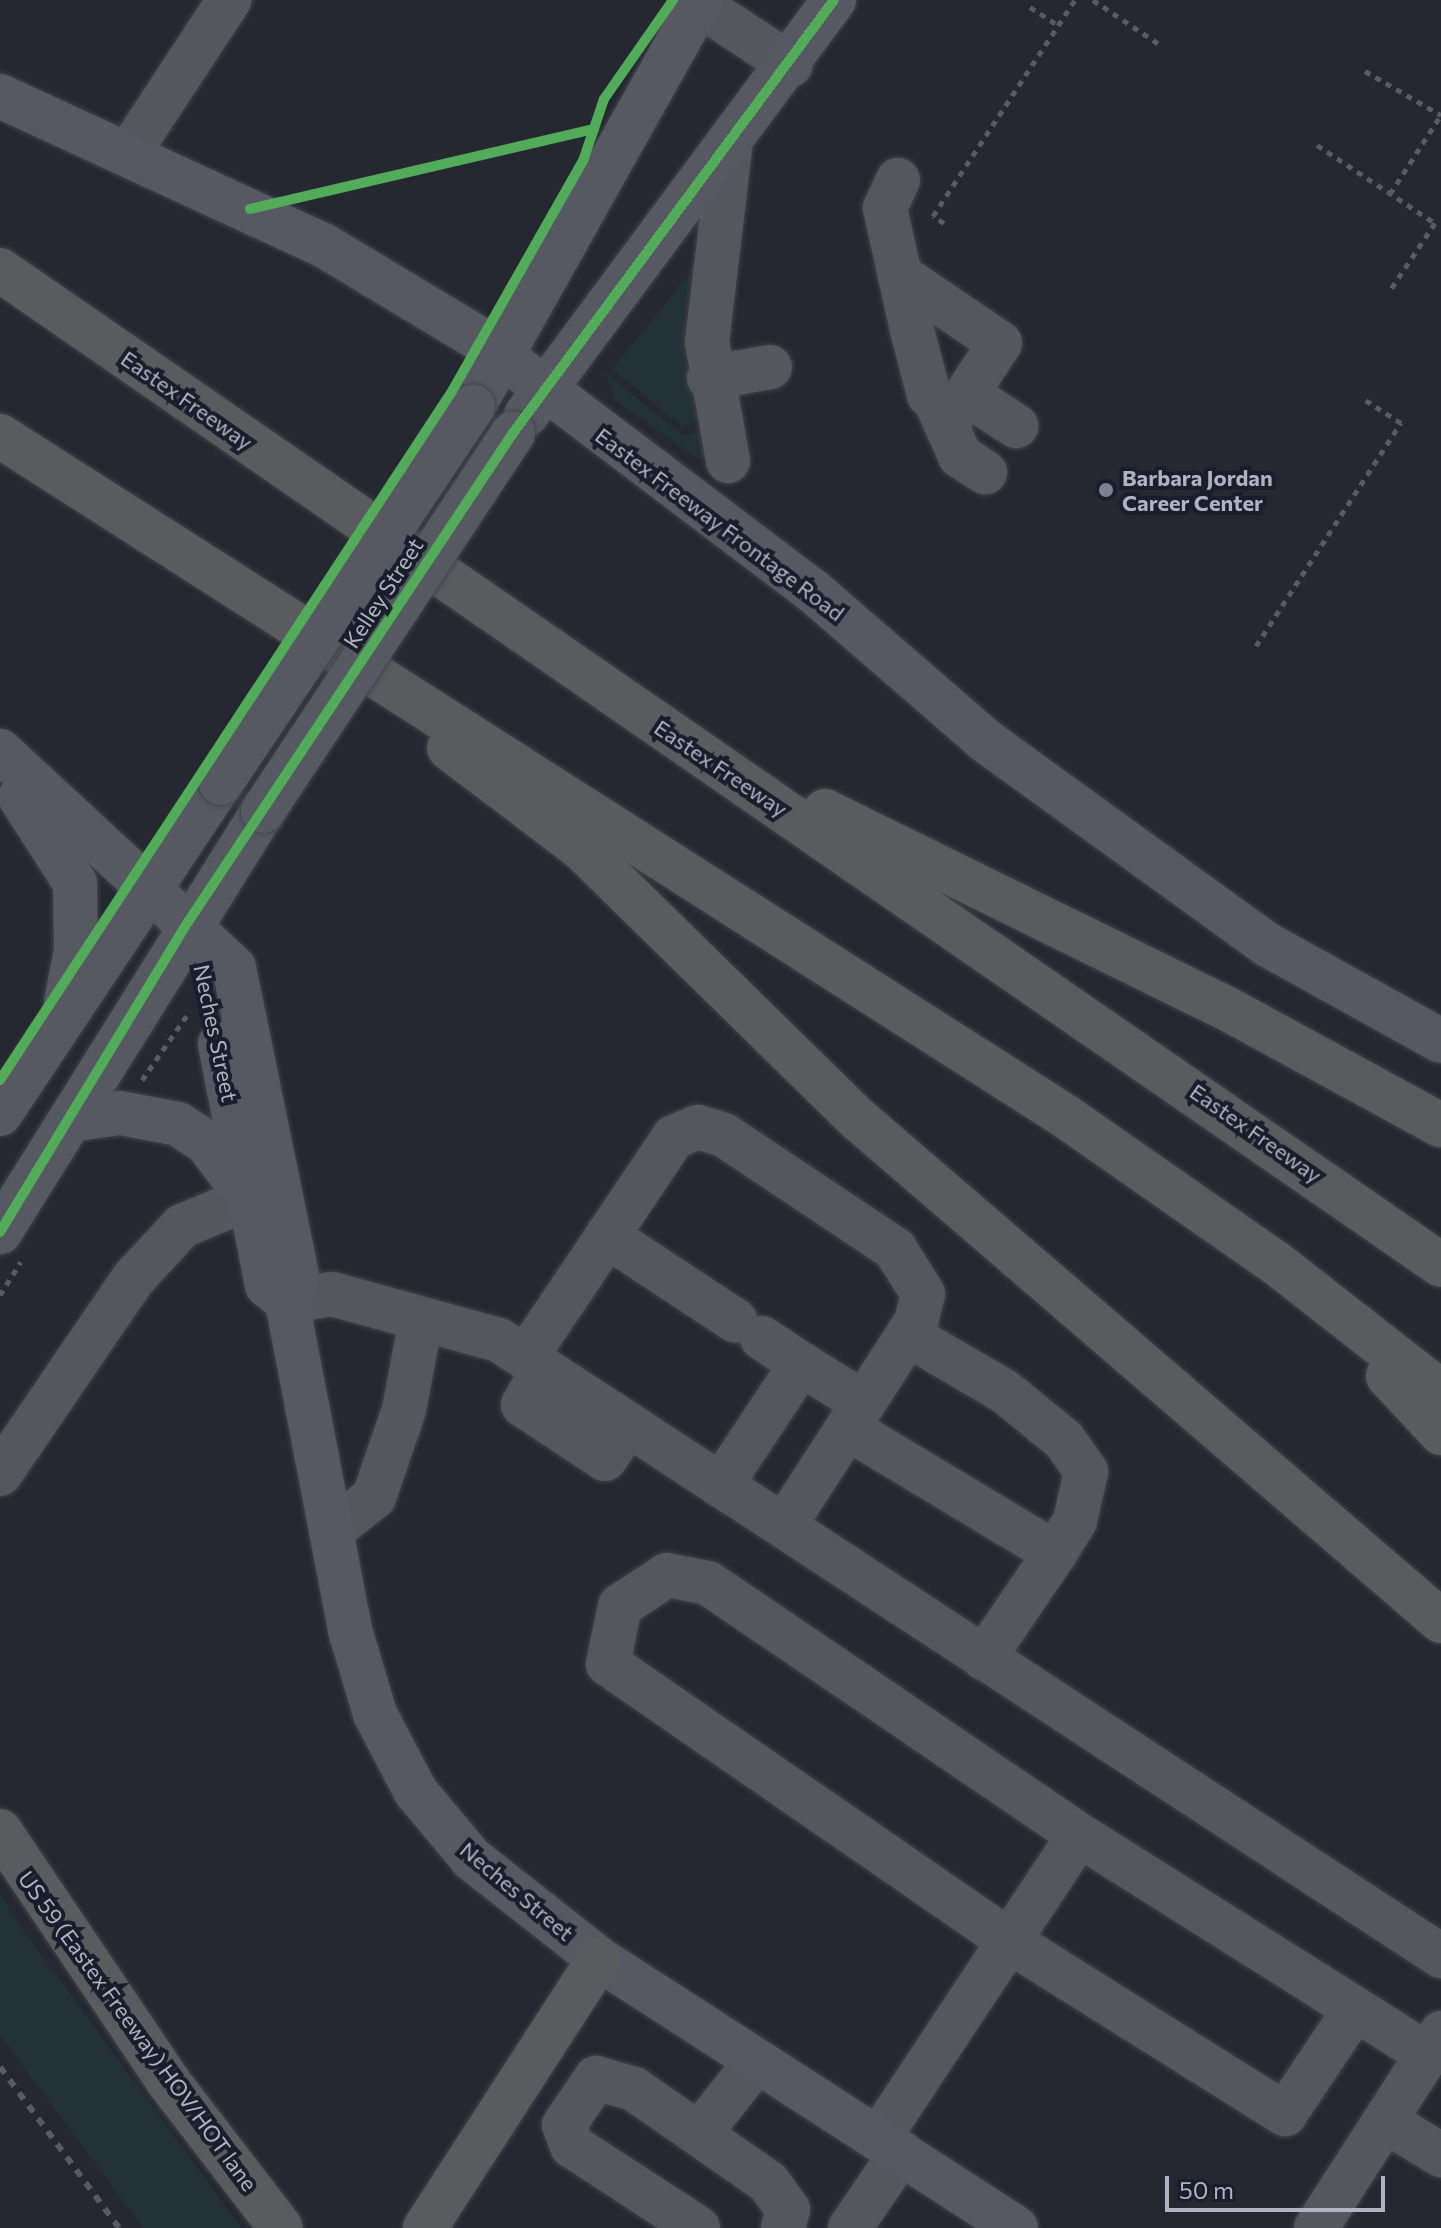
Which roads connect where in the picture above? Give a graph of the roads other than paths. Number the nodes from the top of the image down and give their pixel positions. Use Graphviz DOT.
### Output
graph roads {
  1 [pos="229,0"];
  2 [pos="834,0"];
  3 [pos="697,1"];
  4 [pos="791,65"];
  5 [pos="0,96"];
  6 [pos="731,142"];
  7 [pos="130,151"];
  8 [pos="898,180"];
  9 [pos="0,270"];
  10 [pos="904,278"];
  11 [pos="498,354"];
  12 [pos="770,367"];
  13 [pos="709,378"];
  14 [pos="544,391"];
  15 [pos="952,405"];
  16 [pos="0,436"];
  17 [pos="1000,449"];
  18 [pos="728,461"];
  19 [pos="237,587"];
  20 [pos="672,736"];
  21 [pos="0,751"];
  22 [pos="0,768"];
  23 [pos="149,889"];
  24 [pos="188,922"];
  25 [pos="64,1016"];
  26 [pos="1441,1041"];
  27 [pos="0,1114"];
  28 [pos="70,1120"];
  29 [pos="1441,1125"];
  30 [pos="247,1199"];
  31 [pos="0,1232"];
  32 [pos="607,1236"];
  33 [pos="1276,1263"];
  34 [pos="1441,1265"];
  35 [pos="287,1302"];
  36 [pos="421,1319"];
  37 [pos="908,1335"];
  38 [pos="534,1363"];
  39 [pos="801,1364"];
  40 [pos="1441,1392"];
  41 [pos="856,1416"];
  42 [pos="1441,1433"];
  43 [pos="0,1474"];
  44 [pos="721,1485"];
  45 [pos="784,1526"];
  46 [pos="331,1531"];
  47 [pos="1055,1553"];
  48 [pos="1436,1616"];
  49 [pos="984,1658"];
  50 [pos="0,1831"];
  51 [pos="1079,1835"];
  52 [pos="1009,1941"];
  53 [pos="1441,1956"];
  54 [pos="599,1959"];
  55 [pos="1355,2009"];
  56 [pos="1434,2043"];
  57 [pos="757,2061"];
  58 [pos="1385,2121"];
  59 [pos="693,2130"];
  60 [pos="889,2146"];
  61 [pos="1441,2155"];
  62 [pos="281,2228"];
  63 [pos="425,2228"];
  64 [pos="698,2228"];
  65 [pos="783,2228"];
  66 [pos="850,2228"];
  67 [pos="1016,2228"];
  68 [pos="1316,2228"];
  1 -- 7 [label="street"];
  2 -- 4 [label="main road, Kelley Street"];
  3 -- 4 [label="street"];
  3 -- 11 [label="main road, Kelley Street"];
  4 -- 6 [label="main road, Kelley Street"];
  5 -- 7 [label="main road, Eastex Freeway Frontage Road"];
  6 -- 13 [label="street"];
  6 -- 14 [label="main road, Kelley Street"];
  7 -- 11 [label="main road, Eastex Freeway Frontage Road"];
  8 -- 10 [label="street"];
  9 -- 20 [label="highway, Eastex Freeway"];
  10 -- 15 [label="street"];
  10 -- 15 [label="street"];
  11 -- 14 [label="main road, Eastex Freeway Frontage Road"];
  11 -- 23 [label="main road, Kelley Street, bridge"];
  12 -- 13 [label="street"];
  13 -- 18 [label="street"];
  14 -- 24 [label="main road, Kelley Street, bridge"];
  14 -- 26 [label="main road, Eastex Freeway Frontage Road"];
  15 -- 17 [label="street"];
  16 -- 19 [label="highway"];
  19 -- 33 [label="highway"];
  19 -- 48 [label="highway"];
  20 -- 29 [label="highway"];
  20 -- 34 [label="highway, Eastex Freeway"];
  21 -- 23 [label="main road"];
  22 -- 25 [label="main road"];
  23 -- 24 [label="main road"];
  23 -- 25 [label="main road, Kelley Street"];
  24 -- 28 [label="main road, Kelley Street"];
  24 -- 30 [label="main road, Neches Street"];
  24 -- 35 [label="main road, Neches Street"];
  25 -- 27 [label="main road, Kelley Street"];
  28 -- 30 [label="main road"];
  28 -- 31 [label="main road, Kelley Street"];
  30 -- 35 [label="main road, Neches Street"];
  30 -- 43 [label="street"];
  32 -- 37 [label="street"];
  32 -- 38 [label="street"];
  32 -- 39 [label="street"];
  33 -- 40 [label="highway"];
  33 -- 42 [label="highway"];
  35 -- 36 [label="street"];
  35 -- 46 [label="main road, Neches Street"];
  36 -- 38 [label="street"];
  36 -- 46 [label="street"];
  37 -- 41 [label="street"];
  37 -- 47 [label="street"];
  38 -- 44 [label="street"];
  39 -- 41 [label="street"];
  39 -- 44 [label="street"];
  41 -- 45 [label="street"];
  41 -- 47 [label="street"];
  44 -- 45 [label="street"];
  45 -- 49 [label="street"];
  46 -- 54 [label="main road, Neches Street"];
  47 -- 49 [label="street"];
  49 -- 53 [label="street"];
  50 -- 62 [label="highway, US 59 (Eastex Freeway) HOV/HOT lane"];
  51 -- 52 [label="street"];
  51 -- 52 [label="street"];
  51 -- 55 [label="street"];
  52 -- 55 [label="street"];
  52 -- 60 [label="street"];
  54 -- 57 [label="main road, Neches Street"];
  54 -- 63 [label="highway"];
  55 -- 56 [label="street"];
  56 -- 58 [label="street"];
  57 -- 59 [label="street"];
  57 -- 60 [label="main road, Neches Street"];
  58 -- 61 [label="street"];
  58 -- 68 [label="street"];
  59 -- 64 [label="street"];
  59 -- 65 [label="street"];
  60 -- 66 [label="street"];
  60 -- 67 [label="main road, Neches Street"];
}
